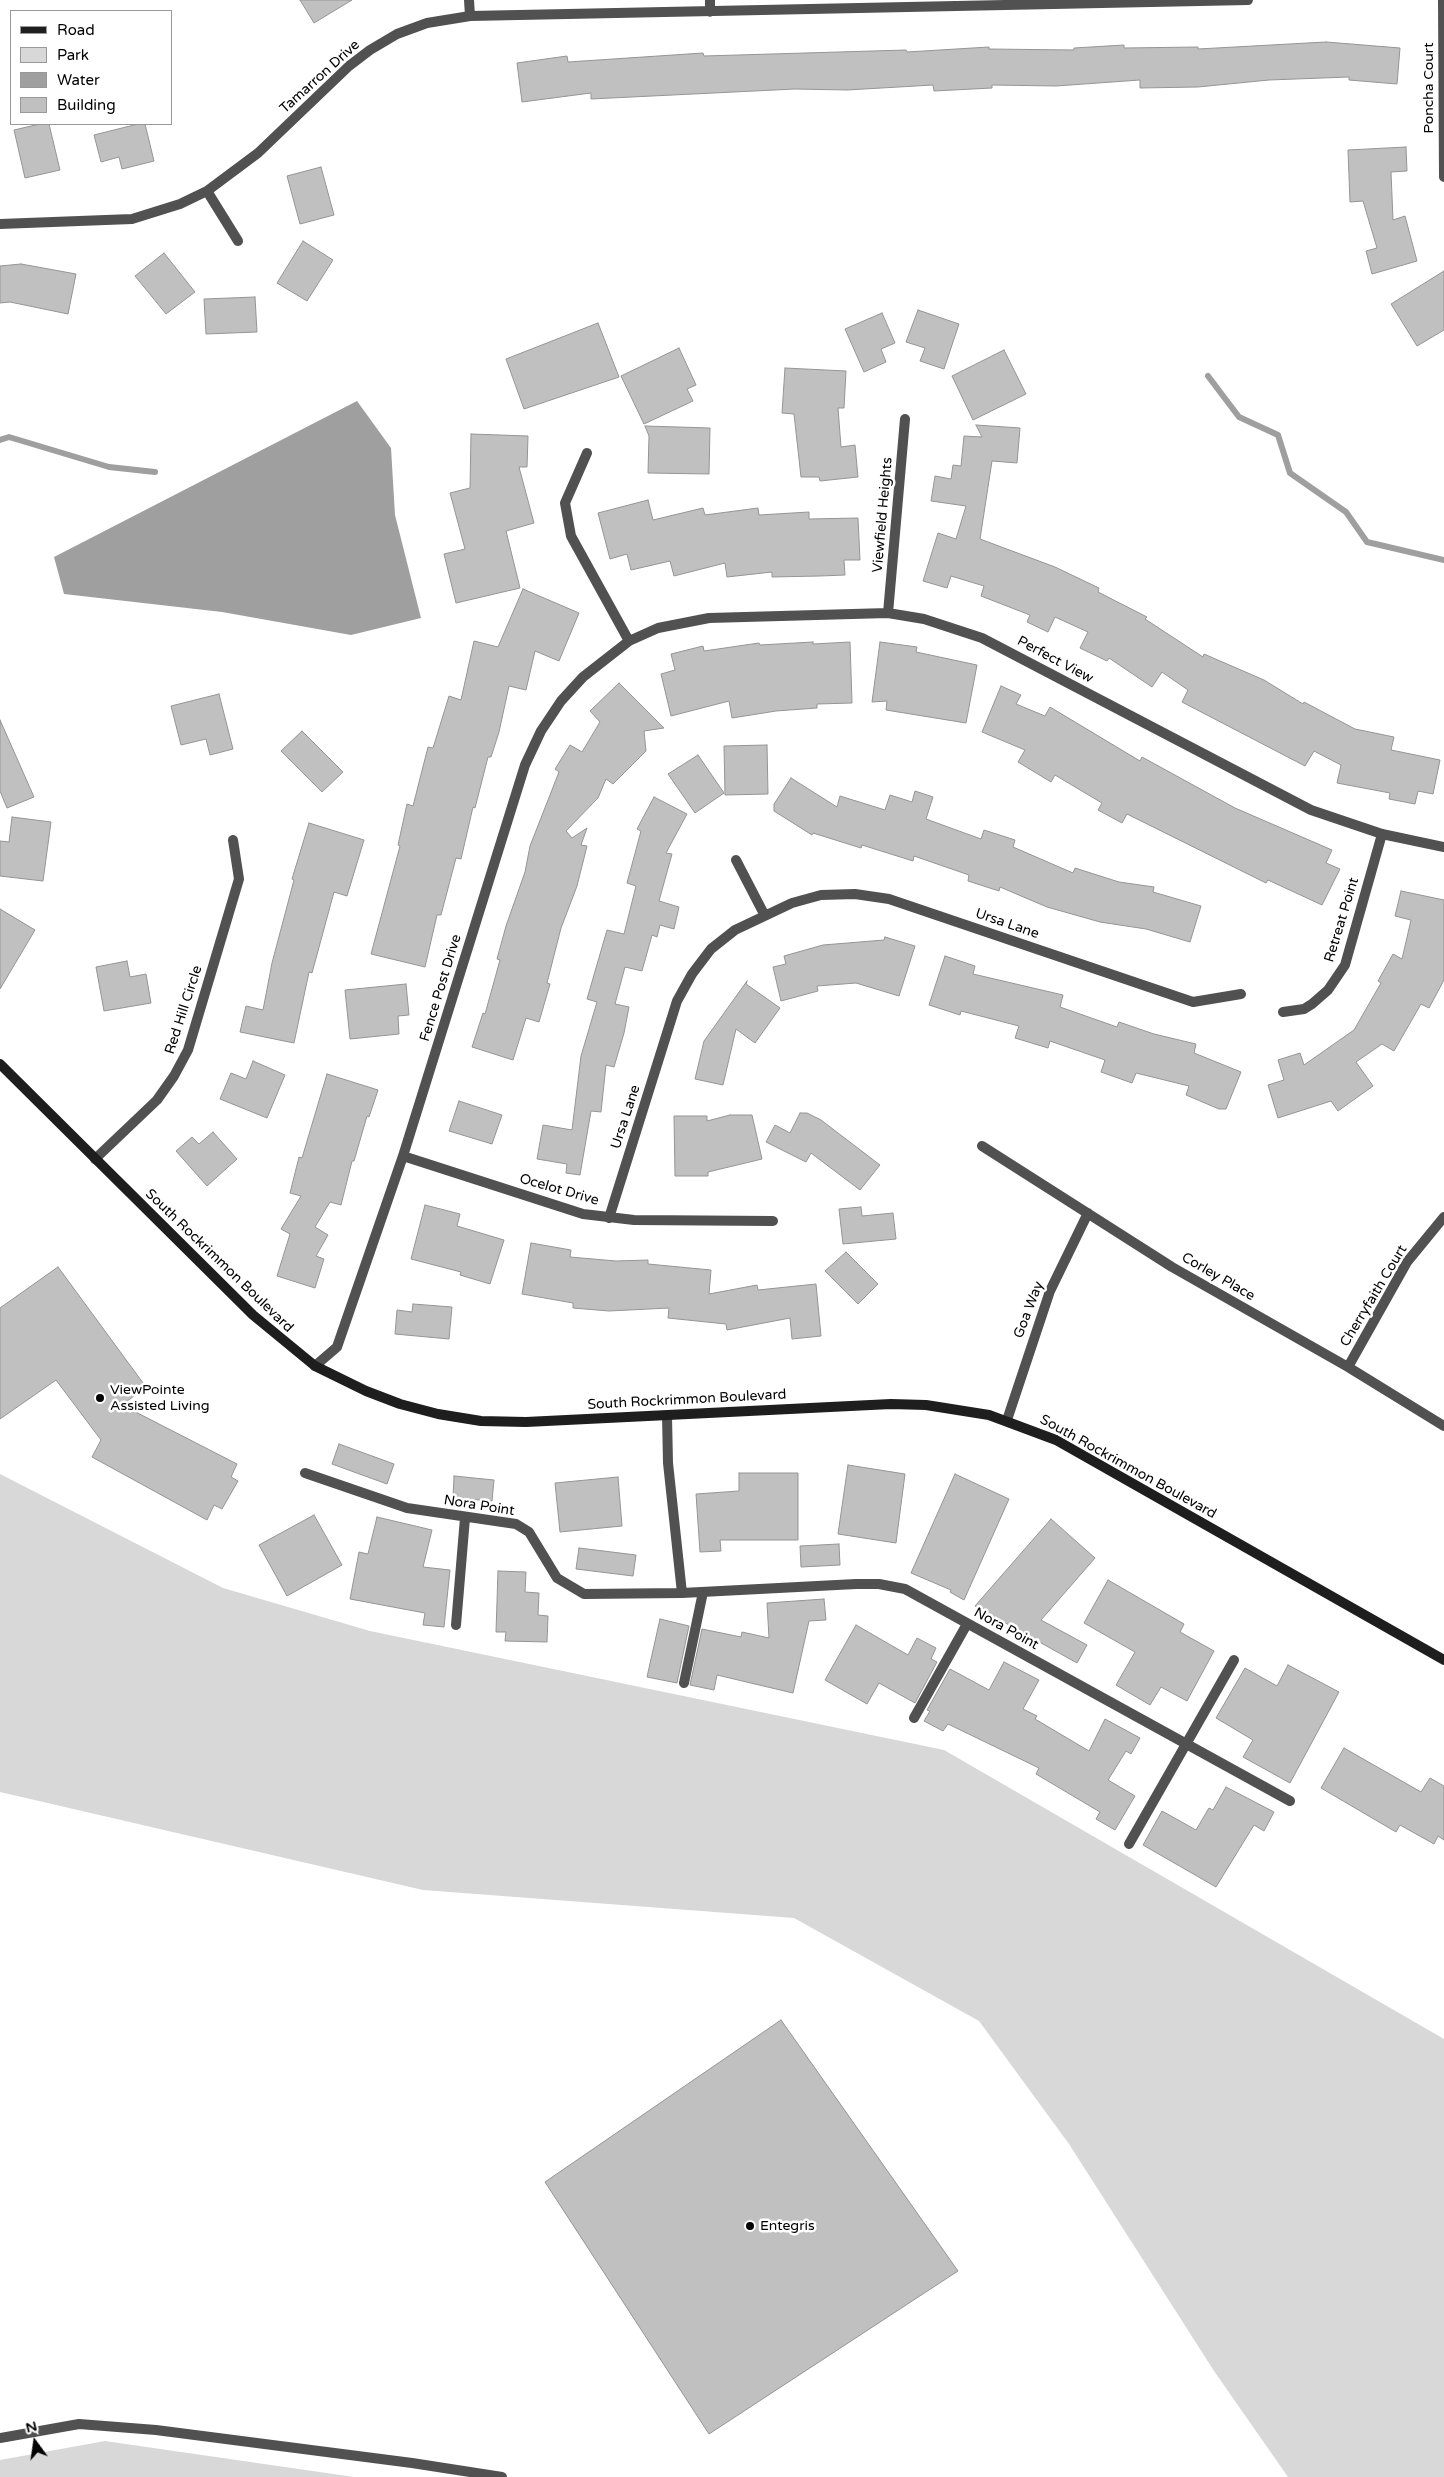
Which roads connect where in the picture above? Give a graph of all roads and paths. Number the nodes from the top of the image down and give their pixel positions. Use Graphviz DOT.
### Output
graph roads {
  1 [pos="469,0"];
  2 [pos="710,0"];
  3 [pos="1198,0"];
  4 [pos="1248,0"];
  5 [pos="1443,0"];
  6 [pos="951,2"];
  7 [pos="710,12"];
  8 [pos="470,16"];
  9 [pos="1444,177"];
  10 [pos="207,191"];
  11 [pos="0,224"];
  12 [pos="238,241"];
  13 [pos="905,419"];
  14 [pos="587,453"];
  15 [pos="888,613"];
  16 [pos="629,641"];
  17 [pos="1382,834"];
  18 [pos="233,840"];
  19 [pos="1444,847"];
  20 [pos="736,860"];
  21 [pos="764,914"];
  22 [pos="1241,994"];
  23 [pos="1283,1012"];
  24 [pos="0,1064"];
  25 [pos="982,1146"];
  26 [pos="403,1156"];
  27 [pos="95,1159"];
  28 [pos="1088,1213"];
  29 [pos="1444,1217"];
  30 [pos="609,1218"];
  31 [pos="773,1221"];
  32 [pos="315,1366"];
  33 [pos="1348,1367"];
  34 [pos="667,1416"];
  35 [pos="1007,1420"];
  36 [pos="1444,1426"];
  37 [pos="305,1473"];
  38 [pos="465,1518"];
  39 [pos="703,1592"];
  40 [pos="682,1593"];
  41 [pos="968,1624"];
  42 [pos="456,1625"];
  43 [pos="1234,1660"];
  44 [pos="1444,1660"];
  45 [pos="684,1683"];
  46 [pos="914,1718"];
  47 [pos="1185,1743"];
  48 [pos="1290,1801"];
  49 [pos="1129,1844"];
  50 [pos="0,2438"];
  51 [pos="502,2477"];
  1 -- 8 [label="street"];
  2 -- 7 [label="street"];
  3 -- 4 [label="street, Tamarron Drive"];
  3 -- 6 [label="street, Tamarron Drive"];
  5 -- 9 [label="street, Poncha Court"];
  6 -- 7 [label="street, Tamarron Drive"];
  7 -- 8 [label="street, Tamarron Drive"];
  8 -- 10 [label="street, Tamarron Drive"];
  10 -- 11 [label="street, Tamarron Drive"];
  10 -- 12 [label="street"];
  13 -- 15 [label="street, Viewfield Heights"];
  14 -- 16 [label="street"];
  15 -- 16 [label="street, Perfect View"];
  15 -- 17 [label="street, Perfect View"];
  16 -- 26 [label="street, Fence Post Drive"];
  17 -- 19 [label="street, Perfect View"];
  17 -- 23 [label="street, Retreat Point"];
  18 -- 27 [label="street, Red Hill Circle"];
  20 -- 21 [label="street"];
  21 -- 22 [label="street, Ursa Lane"];
  21 -- 30 [label="street, Ursa Lane"];
  24 -- 27 [label="main road, South Rockrimmon Boulevard"];
  25 -- 28 [label="street, Corley Place"];
  26 -- 30 [label="street, Ocelot Drive"];
  26 -- 32 [label="street, Fence Post Drive"];
  27 -- 32 [label="main road, South Rockrimmon Boulevard"];
  28 -- 33 [label="street, Corley Place"];
  28 -- 35 [label="street, Goa Way"];
  29 -- 33 [label="street, Cherryfaith Court"];
  30 -- 31 [label="street, Ocelot Drive"];
  32 -- 34 [label="main road, South Rockrimmon Boulevard"];
  33 -- 36 [label="street, Corley Place"];
  34 -- 35 [label="main road, South Rockrimmon Boulevard"];
  34 -- 40 [label="street"];
  35 -- 44 [label="main road, South Rockrimmon Boulevard"];
  37 -- 38 [label="street, Nora Point"];
  38 -- 40 [label="street, Nora Point"];
  38 -- 42 [label="street"];
  39 -- 40 [label="street, Nora Point"];
  39 -- 41 [label="street, Nora Point"];
  39 -- 45 [label="street"];
  41 -- 46 [label="street"];
  41 -- 47 [label="street, Nora Point"];
  43 -- 47 [label="street"];
  47 -- 48 [label="street, Nora Point"];
  47 -- 49 [label="street"];
  50 -- 51 [label="street"];
}
